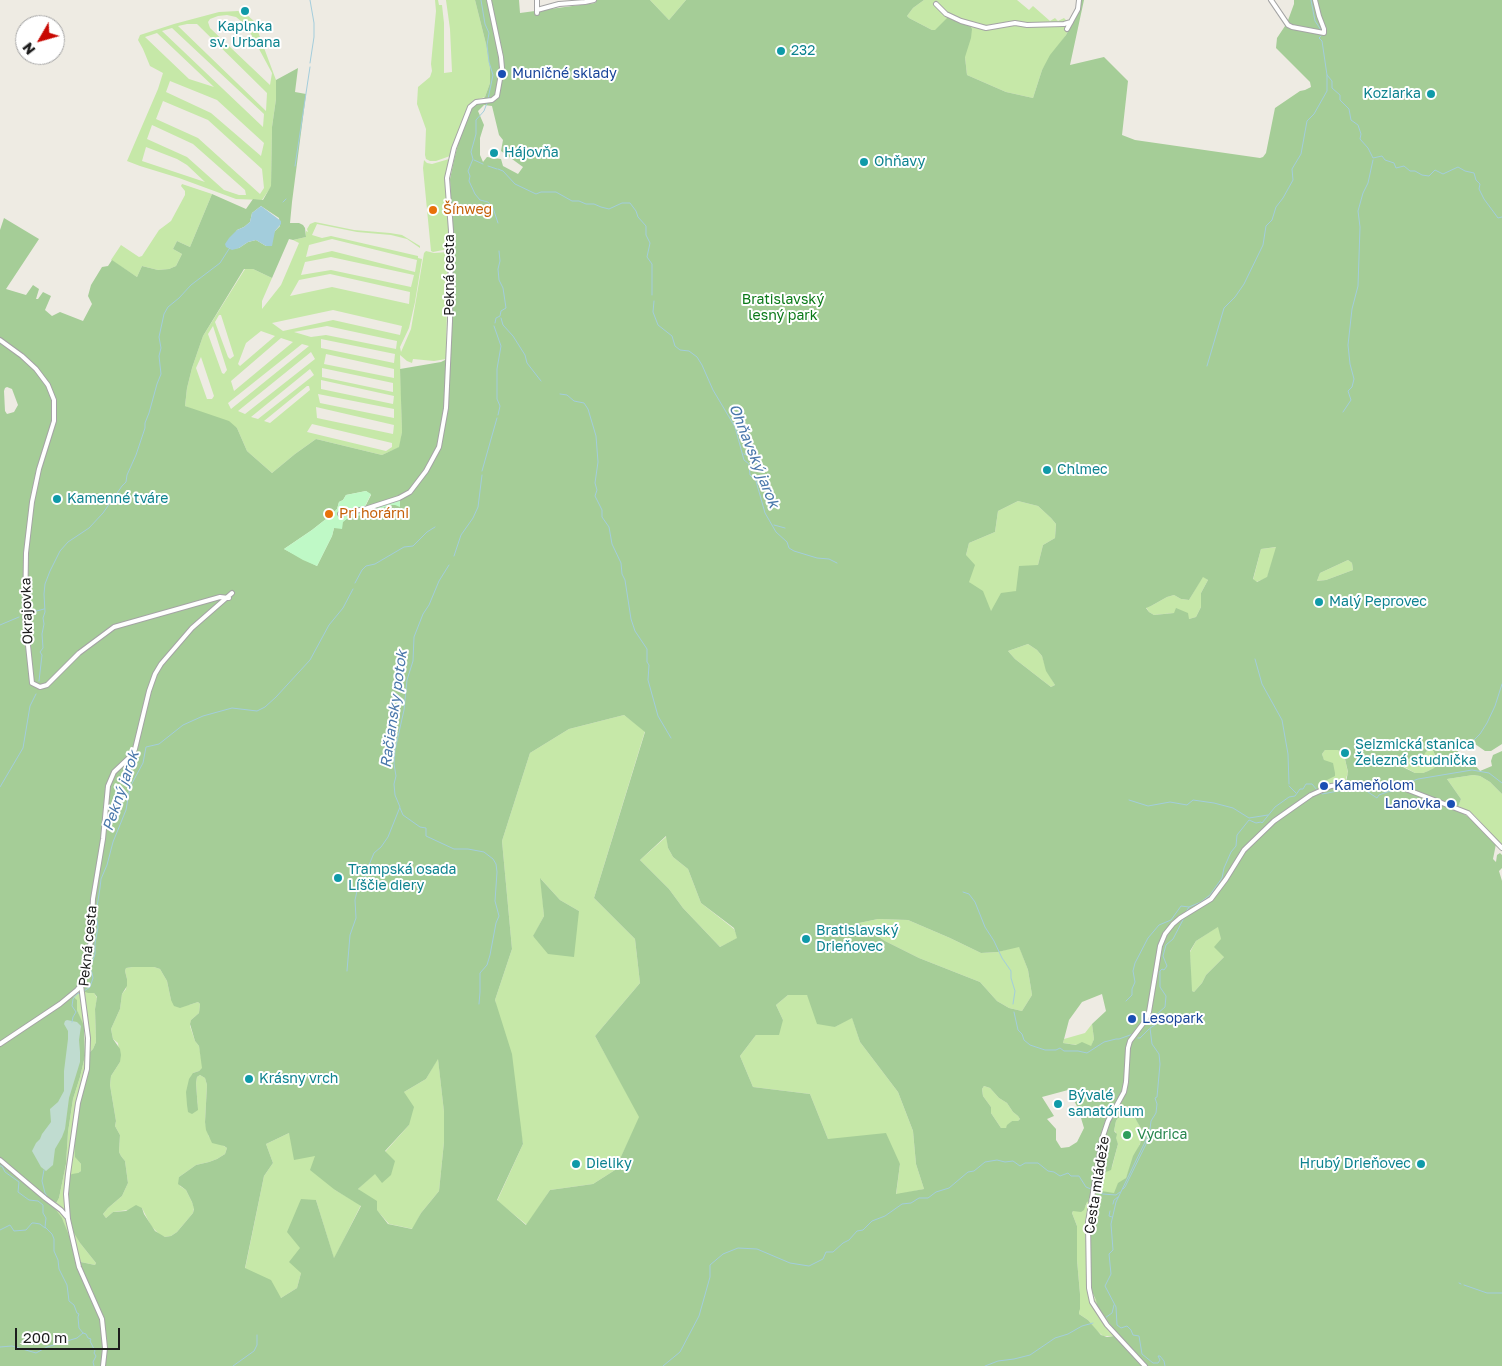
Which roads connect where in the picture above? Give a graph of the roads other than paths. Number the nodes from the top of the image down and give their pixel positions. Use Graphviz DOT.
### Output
graph roads {
  1 [pos="489,0"];
  2 [pos="537,0"];
  3 [pos="594,0"];
  4 [pos="1079,0"];
  5 [pos="1271,0"];
  6 [pos="1315,0"];
  7 [pos="578,1"];
  8 [pos="936,4"];
  9 [pos="1071,22"];
  10 [pos="1067,30"];
  11 [pos="0,340"];
  12 [pos="340,514"];
  13 [pos="232,593"];
  14 [pos="228,598"];
  15 [pos="1502,848"];
  16 [pos="81,985"];
  17 [pos="0,1044"];
  18 [pos="0,1160"];
  19 [pos="68,1220"];
  20 [pos="103,1366"];
  21 [pos="1145,1366"];
  1 -- 12 [label="street, Pekná cesta"];
  2 -- 7 [label="street"];
  3 -- 7 [label="street"];
  4 -- 9 [label="street"];
  5 -- 6 [label="street"];
  8 -- 9 [label="street"];
  9 -- 10 [label="street"];
  11 -- 14 [label="street, Okrajovka"];
  13 -- 14 [label="street, Pekná cesta"];
  14 -- 16 [label="street, Pekná cesta"];
  15 -- 21 [label="street, Cesta mládeže"];
  16 -- 17 [label="street"];
  16 -- 19 [label="street, Pekná cesta"];
  18 -- 19 [label="street"];
  19 -- 20 [label="street, Pekná cesta"];
}
